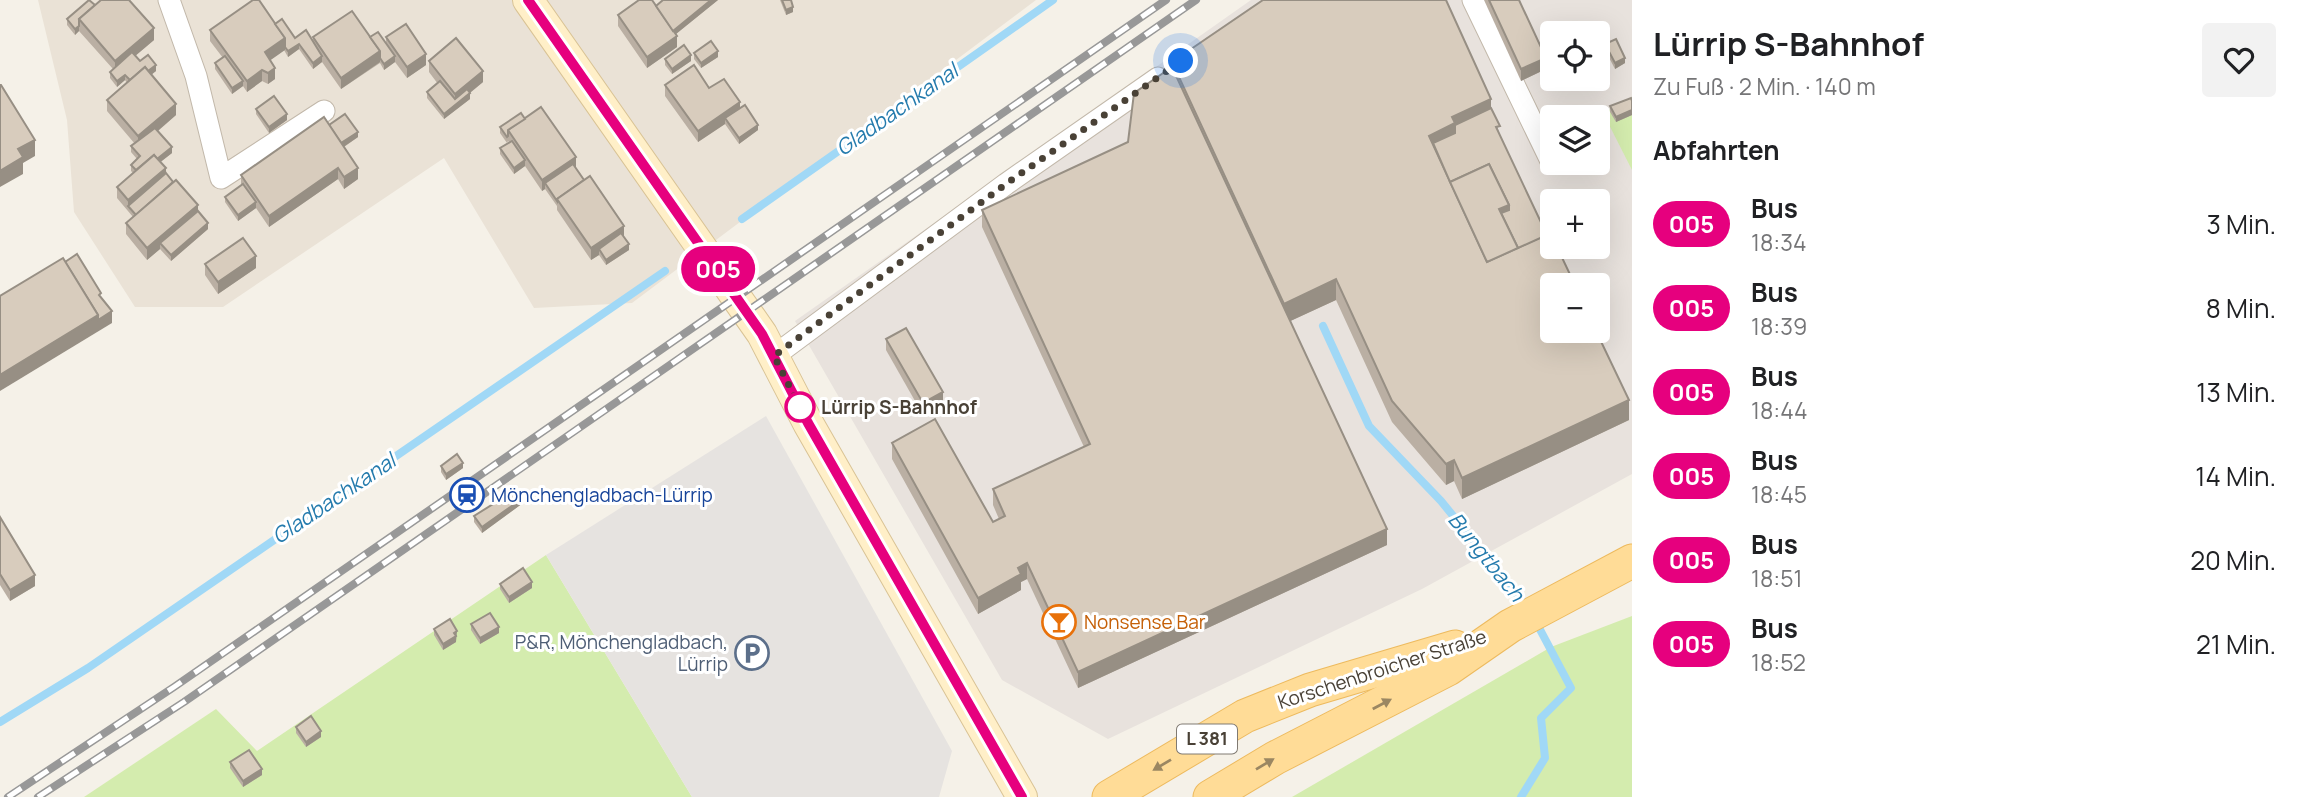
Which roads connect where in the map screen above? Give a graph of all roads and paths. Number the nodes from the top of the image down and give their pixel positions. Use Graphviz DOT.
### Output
graph roads {
  1 [pos="169,0"];
  2 [pos="528,0"];
  3 [pos="1473,0"];
  4 [pos="1177,64"];
  5 [pos="324,111"];
  6 [pos="1540,140"];
  7 [pos="774,356"];
  8 [pos="1632,561"];
  9 [pos="1510,626"];
  10 [pos="1022,797"];
  11 [pos="1109,797"];
  12 [pos="1210,797"];
  1 -- 5 [label="street"];
  2 -- 7 [label="main road"];
  3 -- 6 [label="street"];
  4 -- 7 [label="street"];
  7 -- 10 [label="main road"];
  8 -- 9 [label="main road, Korschenbroicher Straße / L 381"];
  9 -- 11 [label="main road, Korschenbroicher Straße / L 381, one-way"];
  12 -- 9 [label="main road, Korschenbroicher Straße / L 381, one-way"];
}
